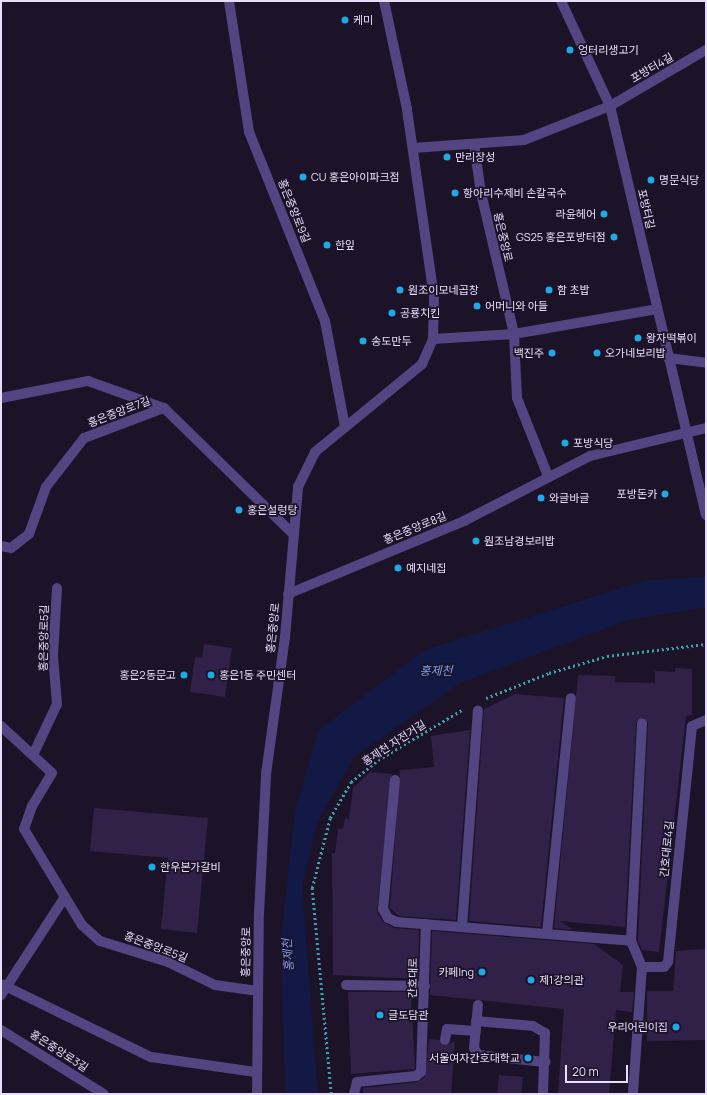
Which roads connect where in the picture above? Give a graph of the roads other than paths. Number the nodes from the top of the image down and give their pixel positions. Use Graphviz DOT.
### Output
graph roads {
  1 [pos="229,1"];
  2 [pos="384,1"];
  3 [pos="561,1"];
  4 [pos="706,50"];
  5 [pos="610,106"];
  6 [pos="474,144"];
  7 [pos="412,148"];
  8 [pos="657,309"];
  9 [pos="514,334"];
  10 [pos="433,339"];
  11 [pos="668,358"];
  12 [pos="706,363"];
  13 [pos="1,398"];
  14 [pos="164,408"];
  15 [pos="345,427"];
  16 [pos="706,428"];
  17 [pos="685,431"];
  18 [pos="548,476"];
  19 [pos="706,515"];
  20 [pos="293,534"];
  21 [pos="1,546"];
  22 [pos="57,588"];
  23 [pos="288,594"];
  24 [pos="571,698"];
  25 [pos="478,706"];
  26 [pos="706,720"];
  27 [pos="642,723"];
  28 [pos="1,726"];
  29 [pos="33,756"];
  30 [pos="395,780"];
  31 [pos="65,897"];
  32 [pos="426,924"];
  33 [pos="462,927"];
  34 [pos="547,933"];
  35 [pos="631,941"];
  36 [pos="642,967"];
  37 [pos="346,985"];
  38 [pos="424,986"];
  39 [pos="3,989"];
  40 [pos="257,991"];
  41 [pos="478,1005"];
  42 [pos="476,1026"];
  43 [pos="1,1030"];
  44 [pos="445,1040"];
  45 [pos="546,1062"];
  46 [pos="255,1072"];
  47 [pos="104,1094"];
  48 [pos="257,1094"];
  49 [pos="354,1094"];
  50 [pos="543,1094"];
  51 [pos="633,1094"];
  1 -- 15 [label="street, 홍은중앙로9길"];
  2 -- 7 [label="street, 홍은중앙로"];
  3 -- 5 [label="street, 포방터길"];
  4 -- 5 [label="street, 포방터4길"];
  5 -- 6 [label="street"];
  5 -- 8 [label="street, 포방터길"];
  6 -- 7 [label="street"];
  6 -- 9 [label="street, 홍은중앙로"];
  7 -- 10 [label="street, 홍은중앙로"];
  8 -- 9 [label="street"];
  8 -- 11 [label="street, 포방터길"];
  9 -- 10 [label="street"];
  9 -- 18 [label="street"];
  10 -- 15 [label="street, 홍은중앙로"];
  11 -- 12 [label="street"];
  11 -- 17 [label="street, 포방터길"];
  13 -- 14 [label="street, 홍은중앙로7길"];
  14 -- 20 [label="street, 홍은중앙로7길"];
  14 -- 21 [label="street, 홍은중앙로7길"];
  15 -- 20 [label="street, 홍은중앙로"];
  16 -- 17 [label="street"];
  17 -- 18 [label="street, 홍은중앙로8길"];
  17 -- 19 [label="street, 포방터길"];
  18 -- 23 [label="street, 홍은중앙로8길"];
  20 -- 23 [label="street, 홍은중앙로"];
  22 -- 29 [label="street, 홍은중앙로5길"];
  23 -- 40 [label="street, 홍은중앙로"];
  24 -- 34 [label="street"];
  25 -- 33 [label="street"];
  26 -- 36 [label="street, 간호대로4길"];
  27 -- 35 [label="street"];
  28 -- 29 [label="street, 홍은중앙로5길"];
  29 -- 31 [label="street, 홍은중앙로5길"];
  30 -- 32 [label="street"];
  31 -- 39 [label="street"];
  31 -- 40 [label="street, 홍은중앙로5길"];
  32 -- 33 [label="street"];
  32 -- 38 [label="street, 간호대로"];
  33 -- 34 [label="street"];
  34 -- 35 [label="street"];
  35 -- 36 [label="street"];
  36 -- 51 [label="street"];
  37 -- 38 [label="street"];
  38 -- 49 [label="street, 간호대로"];
  39 -- 46 [label="street"];
  40 -- 46 [label="street, 홍은중앙로"];
  41 -- 42 [label="street"];
  42 -- 44 [label="street"];
  42 -- 45 [label="street"];
  42 -- 45 [label="street"];
  43 -- 47 [label="street, 홍은중앙로3길"];
  45 -- 50 [label="street"];
  46 -- 48 [label="street, 홍은중앙로"];
}
